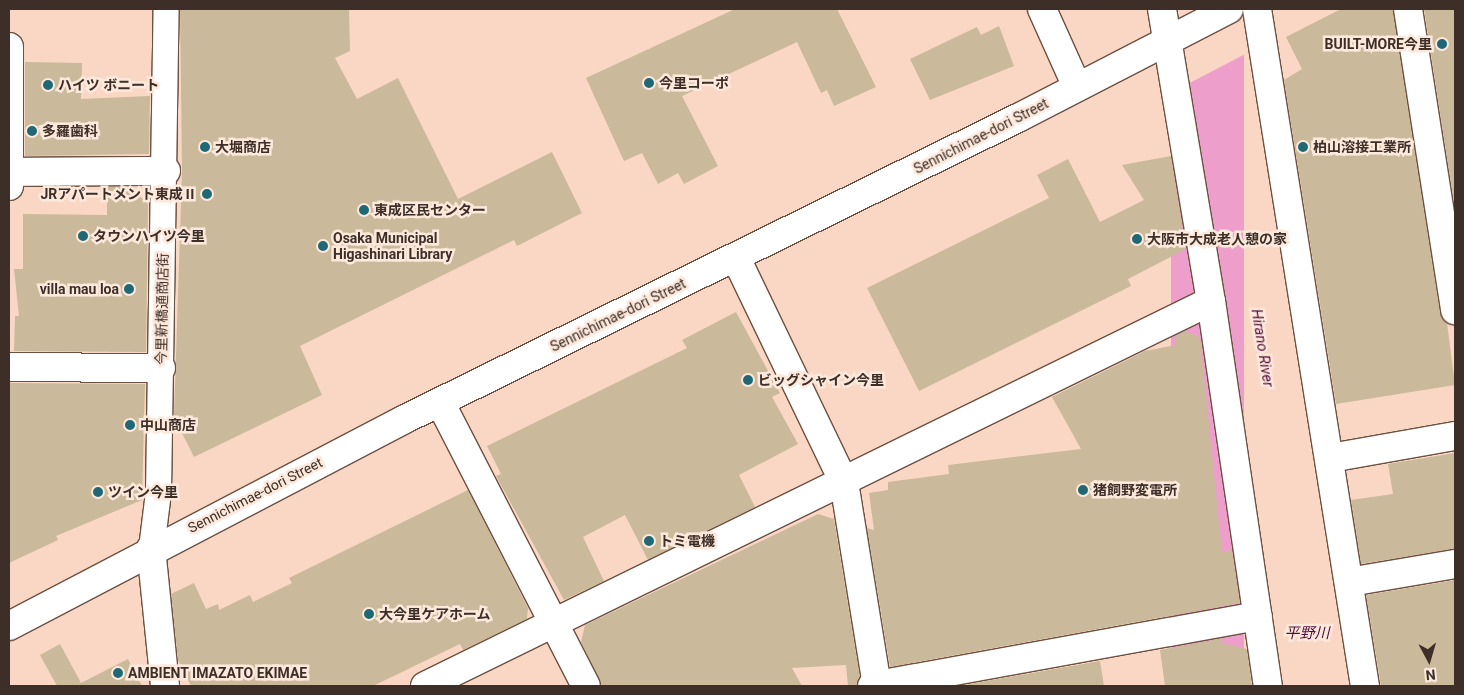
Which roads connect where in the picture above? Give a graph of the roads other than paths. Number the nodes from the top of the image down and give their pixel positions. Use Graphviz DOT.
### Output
graph roads {
  1 [pos="166,9"];
  2 [pos="1042,9"];
  3 [pos="1162,9"];
  4 [pos="1229,9"];
  5 [pos="1257,9"];
  6 [pos="1408,9"];
  7 [pos="1170,39"];
  8 [pos="9,48"];
  9 [pos="1077,87"];
  10 [pos="1444,162"];
  11 [pos="166,171"];
  12 [pos="9,172"];
  13 [pos="9,186"];
  14 [pos="736,258"];
  15 [pos="1211,301"];
  16 [pos="1455,310"];
  17 [pos="9,367"];
  18 [pos="161,368"];
  19 [pos="440,402"];
  20 [pos="1455,436"];
  21 [pos="1330,458"];
  22 [pos="844,482"];
  23 [pos="151,548"];
  24 [pos="1455,564"];
  25 [pos="1349,582"];
  26 [pos="1258,616"];
  27 [pos="553,623"];
  28 [pos="9,626"];
  29 [pos="165,686"];
  30 [pos="425,686"];
  31 [pos="586,686"];
  32 [pos="875,686"];
  33 [pos="1268,686"];
  34 [pos="1365,686"];
  1 -- 11 [label="street, 今里新橋通商店街"];
  2 -- 9 [label="street"];
  3 -- 7 [label="street"];
  4 -- 7 [label="street, Sennichimae-dori Street"];
  5 -- 21 [label="street"];
  6 -- 10 [label="street"];
  7 -- 9 [label="street, Sennichimae-dori Street"];
  7 -- 15 [label="street"];
  8 -- 12 [label="street"];
  9 -- 14 [label="street, Sennichimae-dori Street"];
  10 -- 16 [label="street"];
  11 -- 12 [label="street"];
  11 -- 18 [label="street, 今里新橋通商店街"];
  12 -- 13 [label="street"];
  14 -- 19 [label="street, Sennichimae-dori Street"];
  14 -- 22 [label="street"];
  15 -- 22 [label="street"];
  15 -- 26 [label="street"];
  17 -- 18 [label="street"];
  18 -- 23 [label="street, 今里新橋通商店街"];
  19 -- 23 [label="street, Sennichimae-dori Street"];
  19 -- 27 [label="street"];
  20 -- 21 [label="street"];
  21 -- 25 [label="street"];
  22 -- 27 [label="street"];
  22 -- 32 [label="street"];
  23 -- 28 [label="street, Sennichimae-dori Street"];
  23 -- 29 [label="street"];
  24 -- 25 [label="street"];
  25 -- 34 [label="street"];
  26 -- 32 [label="street"];
  26 -- 33 [label="street"];
  27 -- 30 [label="street"];
  27 -- 31 [label="street"];
}
